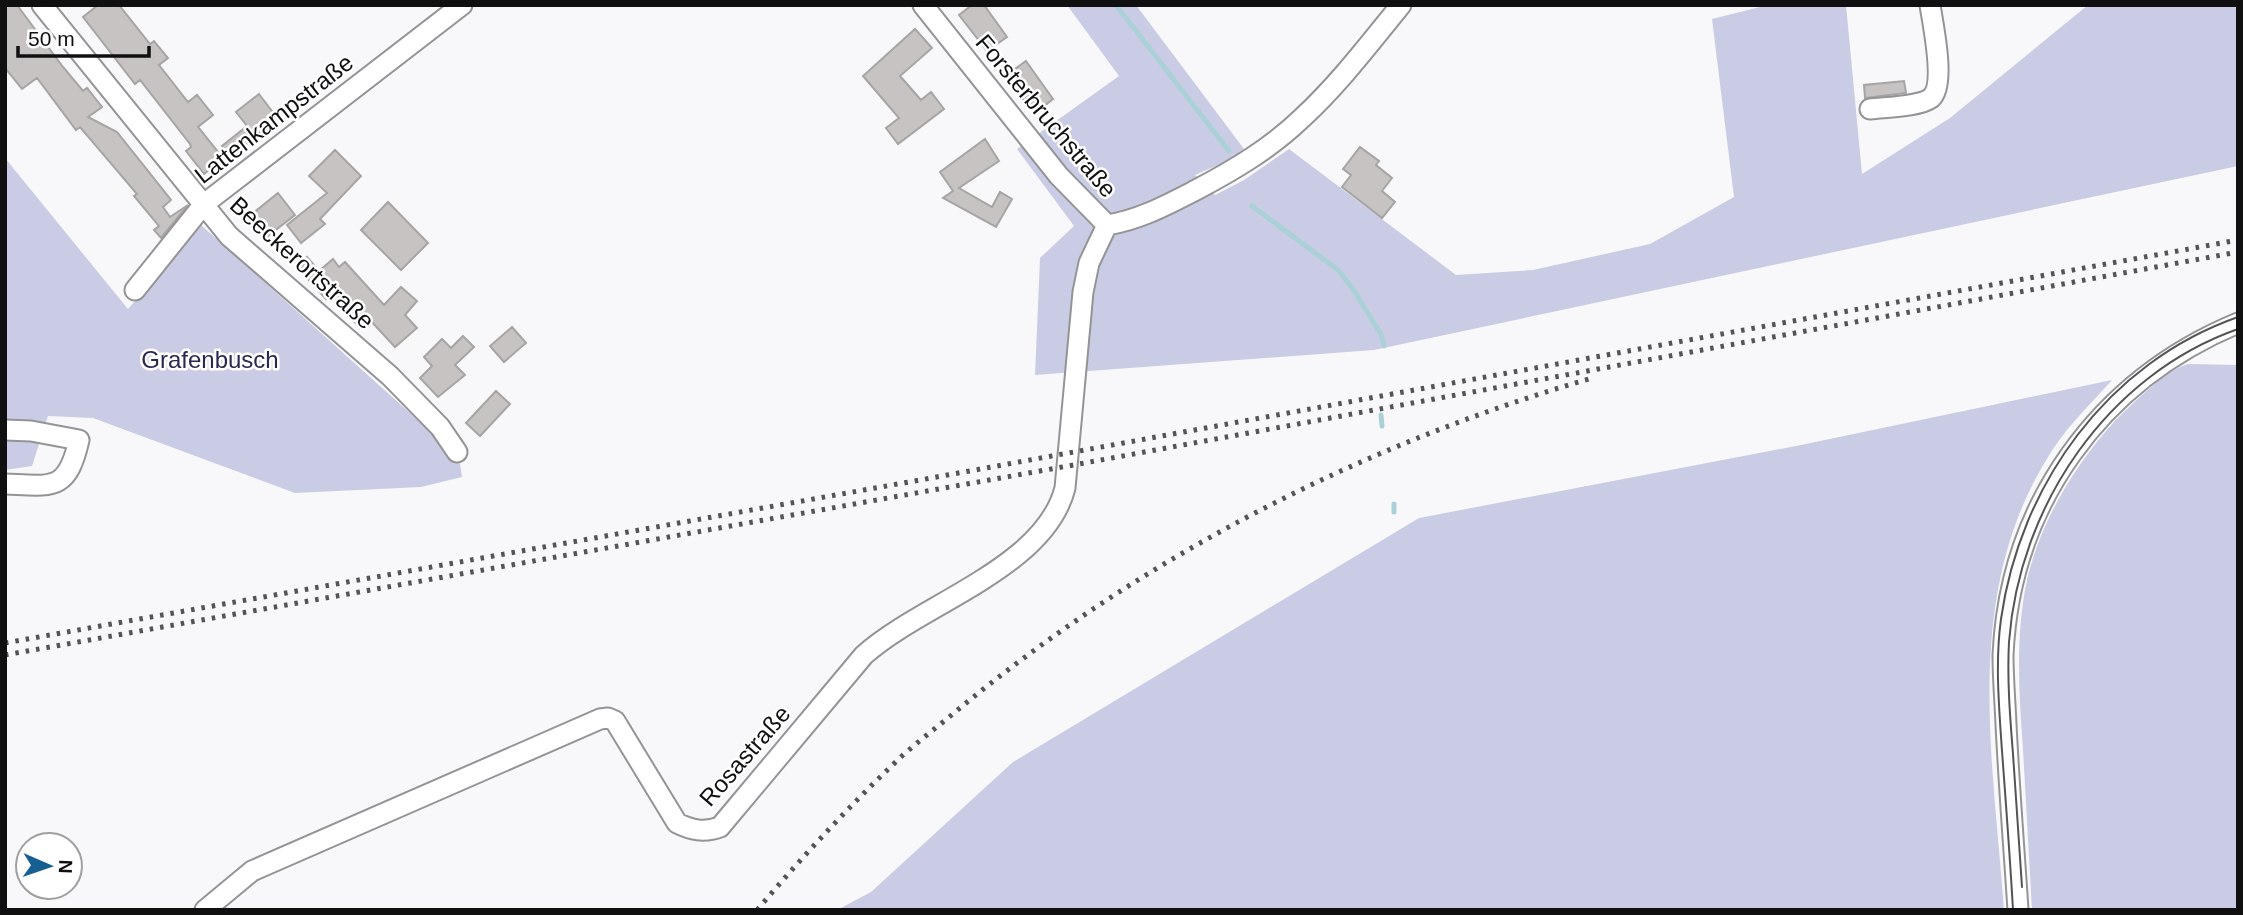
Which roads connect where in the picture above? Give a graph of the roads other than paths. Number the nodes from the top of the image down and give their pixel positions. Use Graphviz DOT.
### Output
graph roads {
  1 [pos="43,5"];
  2 [pos="462,5"];
  3 [pos="923,5"];
  4 [pos="1401,5"];
  5 [pos="1930,5"];
  6 [pos="1870,109"];
  7 [pos="204,204"];
  8 [pos="1107,225"];
  9 [pos="135,290"];
  10 [pos="2238,323"];
  11 [pos="5,430"];
  12 [pos="457,452"];
  13 [pos="5,484"];
  14 [pos="205,910"];
  15 [pos="2018,910"];
  1 -- 7 [label="street, Beeckerortstraße"];
  2 -- 7 [label="street, Lattenkampstraße"];
  3 -- 8 [label="street, Forsterbruchstraße"];
  4 -- 8 [label="street"];
  5 -- 6 [label="street"];
  7 -- 9 [label="street, Lattenkampstraße"];
  7 -- 12 [label="street, Beeckerortstraße"];
  8 -- 14 [label="street, Rosastraße"];
  10 -- 15 [label="street"];
  11 -- 13 [label="street"];
}
